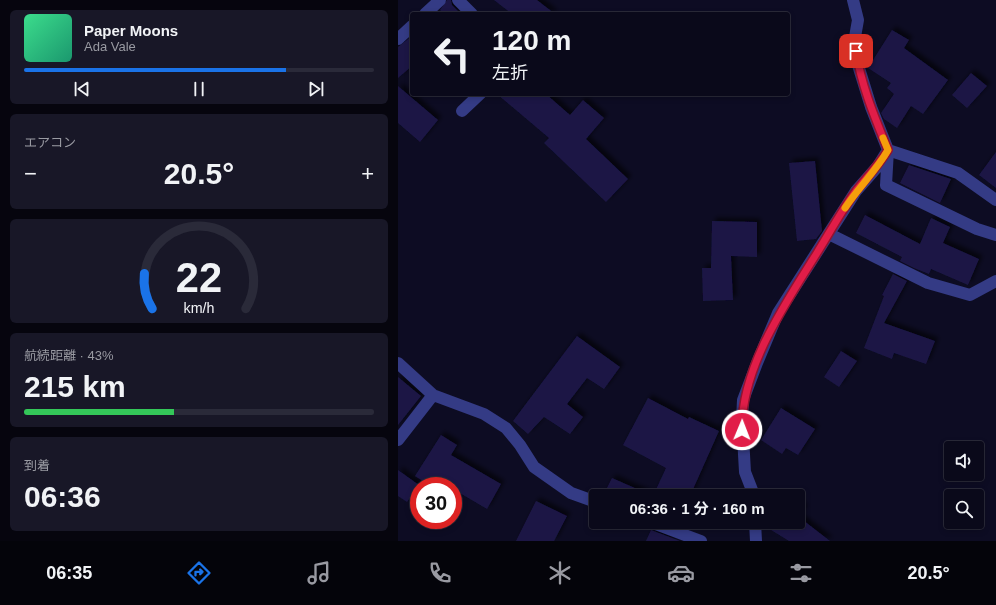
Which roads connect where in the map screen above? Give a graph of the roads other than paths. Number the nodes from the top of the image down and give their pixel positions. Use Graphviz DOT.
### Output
graph roads {
  1 [pos="440,0"];
  2 [pos="458,0"];
  3 [pos="853,0"];
  4 [pos="427,12"];
  5 [pos="470,12"];
  6 [pos="410,28"];
  7 [pos="398,39"];
  8 [pos="478,96"];
  9 [pos="462,110"];
  10 [pos="888,150"];
  11 [pos="996,200"];
  12 [pos="829,234"];
  13 [pos="996,235"];
  14 [pos="996,281"];
  15 [pos="398,363"];
  16 [pos="433,395"];
  17 [pos="398,440"];
  18 [pos="752,489"];
  19 [pos="589,499"];
  20 [pos="669,529"];
  21 [pos="755,529"];
  22 [pos="701,541"];
  23 [pos="756,541"];
  1 -- 4 [label="street"];
  2 -- 5 [label="street"];
  3 -- 10 [label="street"];
  6 -- 7 [label="street"];
  8 -- 9 [label="street"];
  10 -- 11 [label="street"];
  10 -- 12 [label="street"];
  10 -- 13 [label="street"];
  12 -- 14 [label="street"];
  12 -- 18 [label="street"];
  15 -- 16 [label="street"];
  16 -- 17 [label="street"];
  16 -- 19 [label="street"];
  20 -- 22 [label="street"];
  21 -- 23 [label="street"];
}
